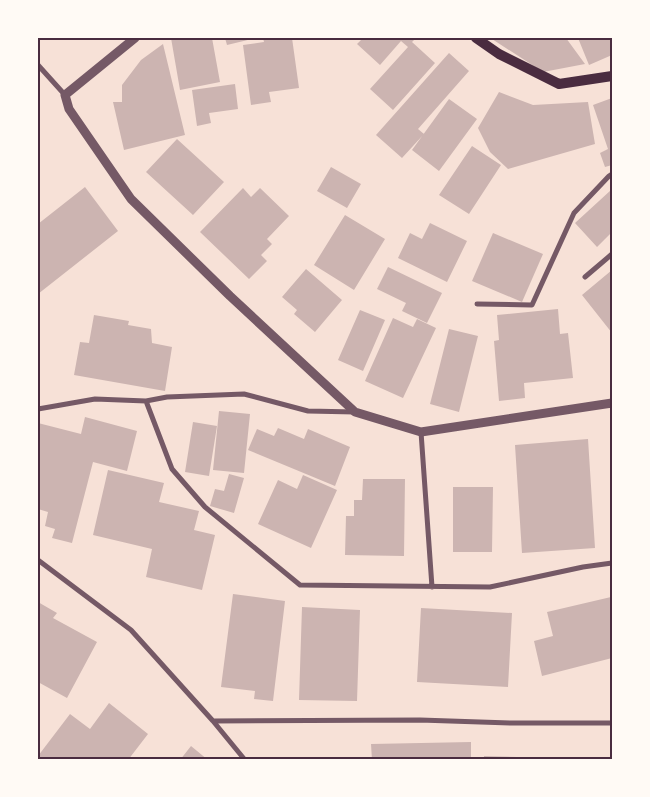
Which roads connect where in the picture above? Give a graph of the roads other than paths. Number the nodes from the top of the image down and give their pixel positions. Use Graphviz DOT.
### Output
graph roads {
  1 [pos="135,38"];
  2 [pos="476,38"];
  3 [pos="38,65"];
  4 [pos="612,76"];
  5 [pos="65,95"];
  6 [pos="612,174"];
  7 [pos="612,254"];
  8 [pos="584,278"];
  9 [pos="477,304"];
  10 [pos="146,401"];
  11 [pos="612,403"];
  12 [pos="38,409"];
  13 [pos="355,412"];
  14 [pos="421,432"];
  15 [pos="38,560"];
  16 [pos="612,563"];
  17 [pos="432,586"];
  18 [pos="213,721"];
  19 [pos="612,723"];
  20 [pos="245,760"];
  1 -- 5 [label="street"];
  2 -- 4 [label="main road"];
  3 -- 5 [label="street"];
  5 -- 13 [label="street"];
  6 -- 9 [label="street"];
  7 -- 8 [label="street"];
  10 -- 12 [label="street"];
  10 -- 13 [label="street"];
  10 -- 17 [label="street"];
  11 -- 14 [label="street"];
  13 -- 14 [label="street"];
  14 -- 17 [label="street"];
  15 -- 18 [label="street"];
  16 -- 17 [label="street"];
  18 -- 19 [label="street"];
  18 -- 20 [label="street"];
}
